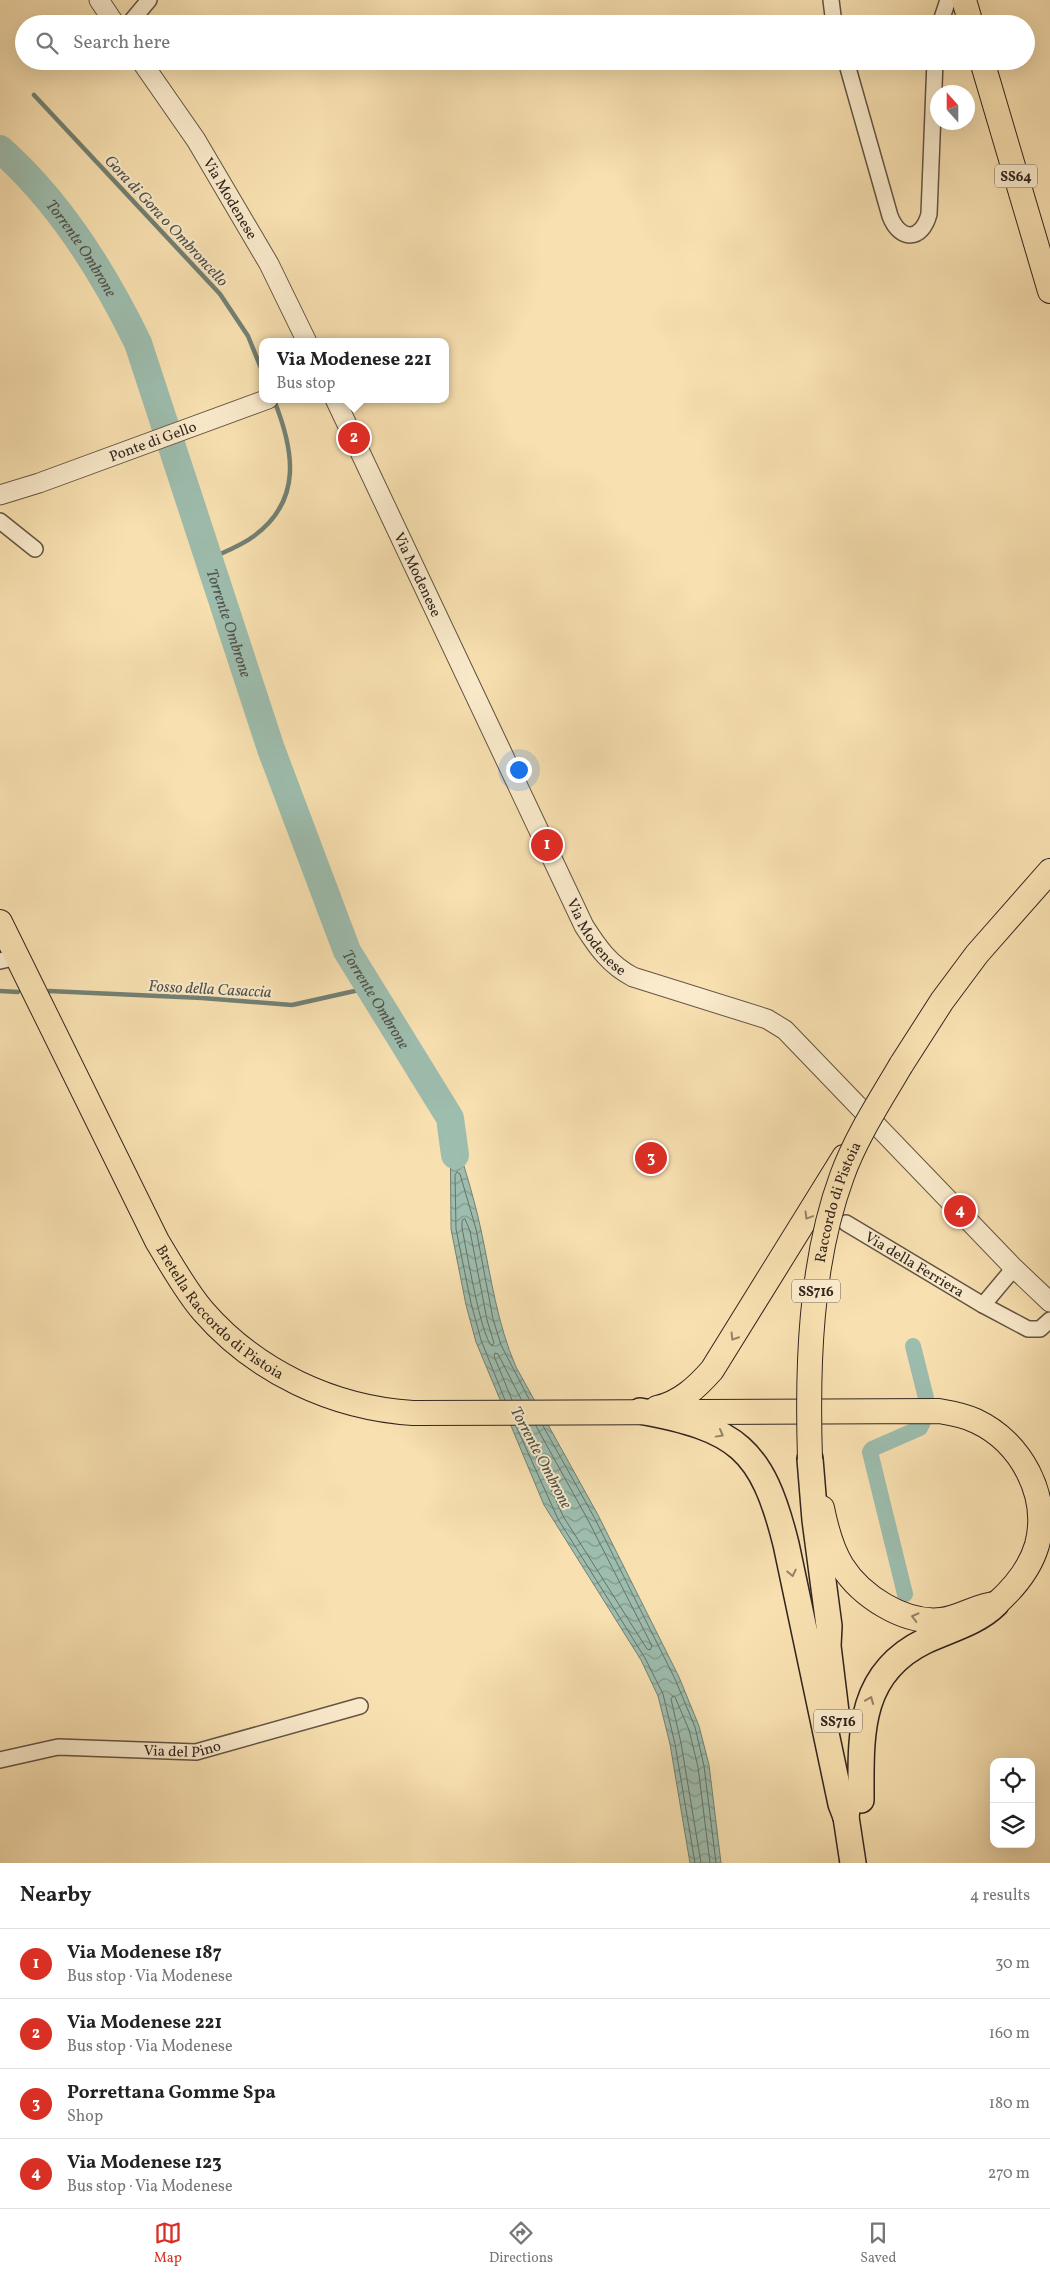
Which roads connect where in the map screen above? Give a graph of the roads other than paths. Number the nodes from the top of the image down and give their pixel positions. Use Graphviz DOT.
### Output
graph roads {
  1 [pos="99,0"];
  2 [pos="149,0"];
  3 [pos="831,0"];
  4 [pos="948,0"];
  5 [pos="964,0"];
  6 [pos="109,15"];
  7 [pos="137,15"];
  8 [pos="833,15"];
  9 [pos="943,15"];
  10 [pos="968,15"];
  11 [pos="147,70"];
  12 [pos="849,70"];
  13 [pos="935,70"];
  14 [pos="985,70"];
  15 [pos="1050,291"];
  16 [pos="305,338"];
  17 [pos="259,402"];
  18 [pos="337,403"];
  19 [pos="0,495"];
  20 [pos="0,520"];
  21 [pos="35,549"];
  22 [pos="1050,871"];
  23 [pos="0,922"];
  24 [pos="9,959"];
  25 [pos="863,1131"];
  26 [pos="846,1223"];
  27 [pos="1014,1268"];
  28 [pos="1050,1302"];
  29 [pos="983,1305"];
  30 [pos="1050,1320"];
  31 [pos="640,1411"];
  32 [pos="810,1459"];
  33 [pos="996,1604"];
  34 [pos="360,1706"];
  35 [pos="0,1760"];
  36 [pos="853,1809"];
  37 [pos="853,1863"];
  38 [pos="870,1863"];
  1 -- 6 [label="street"];
  2 -- 7 [label="street"];
  3 -- 8 [label="street"];
  4 -- 9 [label="street"];
  5 -- 10 [label="main road"];
  11 -- 16 [label="street, Via Modenese"];
  12 -- 13 [label="street"];
  14 -- 15 [label="main road, SS64"];
  17 -- 19 [label="street, Ponte di Gello"];
  18 -- 27 [label="street, Via Modenese"];
  20 -- 21 [label="street"];
  22 -- 25 [label="main road, Raccordo di Pistoia / SS716, bridge"];
  23 -- 24 [label="main road, Bretella Raccordo di Pistoia"];
  24 -- 31 [label="main road, Bretella Raccordo di Pistoia"];
  25 -- 31 [label="main road, one-way, bridge"];
  25 -- 32 [label="main road, Raccordo di Pistoia / SS716, bridge"];
  26 -- 29 [label="street, Via della Ferriera"];
  27 -- 28 [label="street, Via Modenese"];
  27 -- 29 [label="street"];
  29 -- 30 [label="street, Via della Ferriera"];
  31 -- 33 [label="main road"];
  31 -- 36 [label="highway, one-way"];
  33 -- 32 [label="main road, one-way"];
  32 -- 36 [label="highway, Raccordo di Pistoia / SS716"];
  36 -- 33 [label="highway, one-way"];
  34 -- 35 [label="street, Via del Pino"];
  36 -- 37 [label="highway, Raccordo di Pistoia / SS716"];
  36 -- 38 [label="highway, Raccordo di Pistoia / SS716"];
}
